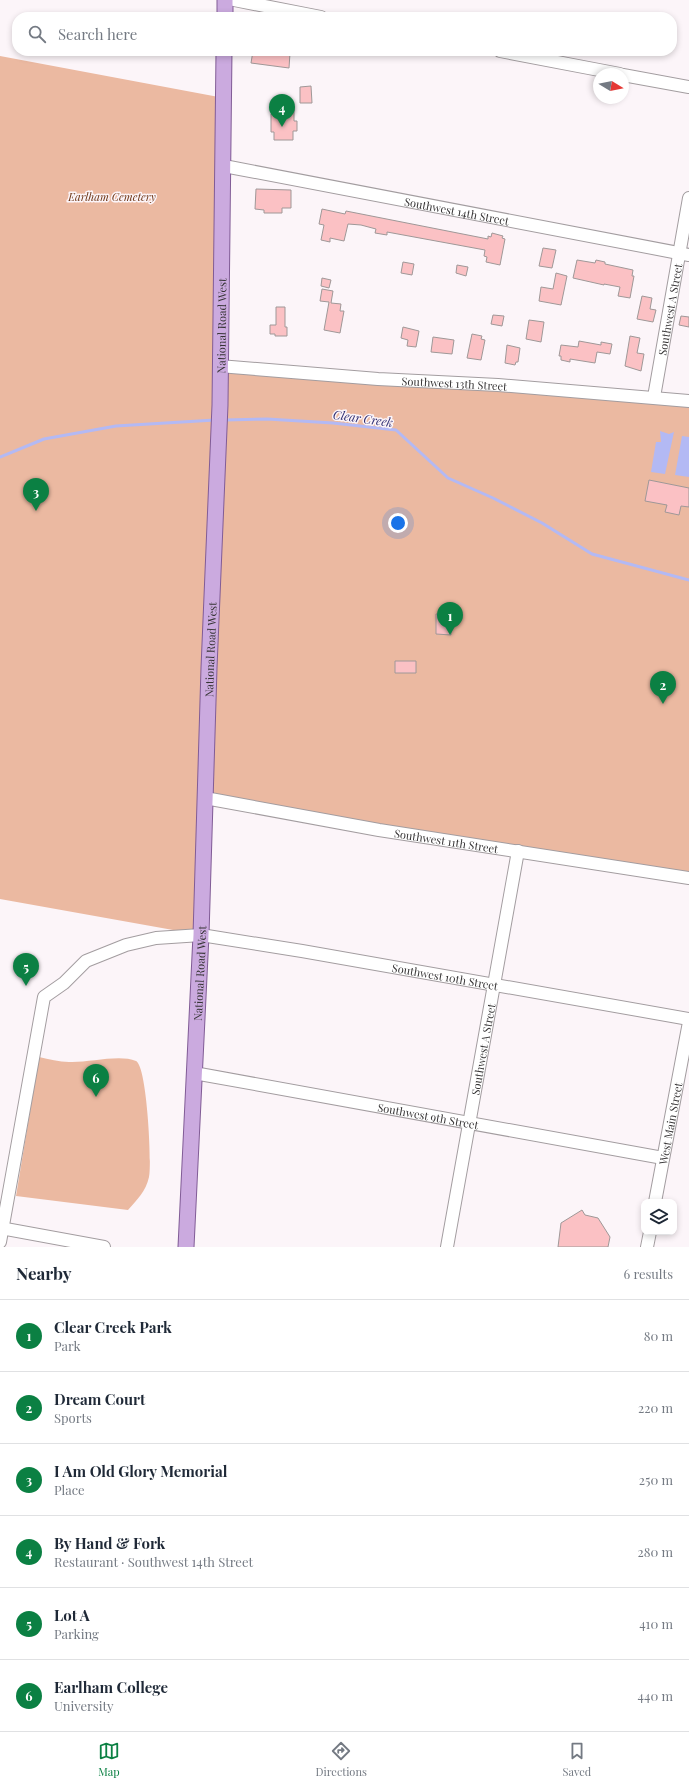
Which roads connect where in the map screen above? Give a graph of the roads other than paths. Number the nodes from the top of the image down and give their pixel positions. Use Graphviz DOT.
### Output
graph roads {
  1 [pos="225,0"];
  2 [pos="234,0"];
  3 [pos="225,12"];
  4 [pos="295,12"];
  5 [pos="224,56"];
  6 [pos="527,56"];
  7 [pos="593,69"];
  8 [pos="629,75"];
  9 [pos="689,87"];
  10 [pos="224,166"];
  11 [pos="689,198"];
  12 [pos="684,254"];
  13 [pos="219,366"];
  14 [pos="654,397"];
  15 [pos="689,402"];
  16 [pos="205,798"];
  17 [pos="518,851"];
  18 [pos="689,878"];
  19 [pos="201,935"];
  20 [pos="494,986"];
  21 [pos="689,1020"];
  22 [pos="194,1073"];
  23 [pos="469,1122"];
  24 [pos="663,1158"];
  25 [pos="656,1199"];
  26 [pos="1,1228"];
  27 [pos="650,1235"];
  28 [pos="0,1242"];
  29 [pos="104,1247"];
  30 [pos="186,1247"];
  31 [pos="447,1247"];
  32 [pos="648,1247"];
  1 -- 3 [label="main road"];
  2 -- 4 [label="street"];
  5 -- 10 [label="main road, National Road West"];
  6 -- 7 [label="street"];
  8 -- 9 [label="street"];
  10 -- 12 [label="street, Southwest 14th Street"];
  10 -- 13 [label="main road, National Road West"];
  11 -- 12 [label="street, Southwest A Street"];
  12 -- 14 [label="street, Southwest A Street"];
  13 -- 14 [label="street, Southwest 13th Street"];
  13 -- 16 [label="main road, National Road West"];
  14 -- 15 [label="street, Southwest 13th Street"];
  16 -- 17 [label="street, Southwest 11th Street"];
  16 -- 19 [label="main road, National Road West"];
  17 -- 18 [label="street, Southwest 11th Street"];
  17 -- 20 [label="street, Southwest A Street"];
  19 -- 20 [label="street, Southwest 10th Street"];
  19 -- 22 [label="main road, National Road West"];
  19 -- 26 [label="street, Southwest 10th Street"];
  20 -- 21 [label="street, Southwest 10th Street"];
  20 -- 23 [label="street, Southwest A Street"];
  21 -- 24 [label="street, West Main Street"];
  22 -- 23 [label="street, Southwest 9th Street"];
  22 -- 30 [label="main road, National Road West"];
  23 -- 24 [label="street, Southwest 9th Street"];
  23 -- 31 [label="street, Southwest A Street"];
  24 -- 25 [label="street, West Main Street"];
  26 -- 28 [label="street, Southwest 10th Street"];
  26 -- 29 [label="street"];
  27 -- 32 [label="street"];
}
